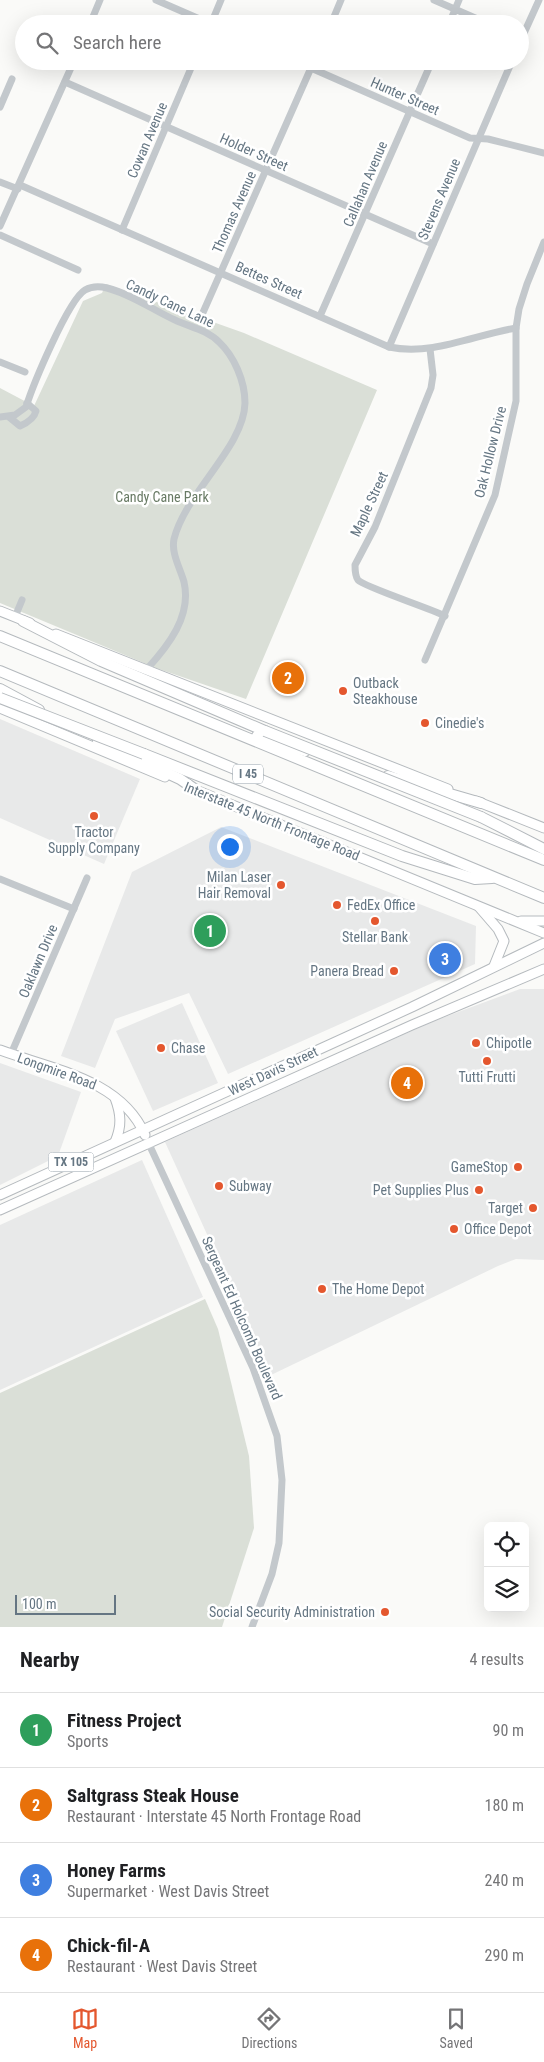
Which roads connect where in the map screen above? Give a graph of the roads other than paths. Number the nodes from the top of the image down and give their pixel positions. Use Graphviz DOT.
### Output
graph roads {
  1 [pos="100,0"];
  2 [pos="156,0"];
  3 [pos="222,0"];
  4 [pos="341,0"];
  5 [pos="434,0"];
  6 [pos="459,0"];
  7 [pos="540,0"];
  8 [pos="455,9"];
  9 [pos="94,15"];
  10 [pos="190,15"];
  11 [pos="215,15"];
  12 [pos="335,15"];
  13 [pos="453,15"];
  14 [pos="469,15"];
  15 [pos="529,23"];
  16 [pos="70,70"];
  17 [pos="190,70"];
  18 [pos="311,70"];
  19 [pos="324,70"];
  20 [pos="428,70"];
  21 [pos="508,70"];
  22 [pos="12,79"];
  23 [pos="65,82"];
  24 [pos="0,107"];
  25 [pos="410,111"];
  26 [pos="166,126"];
  27 [pos="479,139"];
  28 [pos="544,154"];
  29 [pos="266,171"];
  30 [pos="0,182"];
  31 [pos="19,187"];
  32 [pos="365,214"];
  33 [pos="0,226"];
  34 [pos="122,230"];
  35 [pos="0,235"];
  36 [pos="544,242"];
  37 [pos="433,244"];
  38 [pos="78,270"];
  39 [pos="221,273"];
  40 [pos="320,316"];
  41 [pos="201,318"];
  42 [pos="516,328"];
  43 [pos="388,346"];
  44 [pos="430,349"];
  45 [pos="0,362"];
  46 [pos="25,372"];
  47 [pos="27,403"];
  48 [pos="0,417"];
  49 [pos="9,417"];
  50 [pos="22,600"];
  51 [pos="0,611"];
  52 [pos="445,616"];
  53 [pos="19,619"];
  54 [pos="0,636"];
  55 [pos="425,660"];
  56 [pos="147,669"];
  57 [pos="0,671"];
  58 [pos="0,689"];
  59 [pos="0,698"];
  60 [pos="158,701"];
  61 [pos="0,708"];
  62 [pos="196,790"];
  63 [pos="481,803"];
  64 [pos="544,828"];
  65 [pos="544,849"];
  66 [pos="544,860"];
  67 [pos="87,878"];
  68 [pos="496,878"];
  69 [pos="0,879"];
  70 [pos="543,897"];
  71 [pos="477,905"];
  72 [pos="74,909"];
  73 [pos="516,921"];
  74 [pos="544,921"];
  75 [pos="544,933"];
  76 [pos="544,943"];
  77 [pos="494,966"];
  78 [pos="544,970"];
  79 [pos="0,1050"];
  80 [pos="12,1054"];
  81 [pos="114,1095"];
  82 [pos="143,1130"];
  83 [pos="114,1142"];
  84 [pos="148,1142"];
  85 [pos="0,1195"];
  86 [pos="0,1210"];
  87 [pos="252,1627"];
  1 -- 9 [label="street"];
  2 -- 10 [label="street"];
  3 -- 11 [label="street"];
  4 -- 12 [label="street"];
  5 -- 8 [label="street"];
  6 -- 8 [label="street"];
  7 -- 15 [label="street"];
  8 -- 13 [label="street"];
  8 -- 14 [label="street"];
  16 -- 23 [label="street"];
  17 -- 26 [label="street, Cowan Avenue"];
  18 -- 29 [label="street, Thomas Avenue"];
  19 -- 25 [label="street, Hunter Street"];
  20 -- 25 [label="street, Callahan Avenue"];
  21 -- 27 [label="street, Stevens Avenue"];
  22 -- 24 [label="street"];
  23 -- 26 [label="street, Holder Street"];
  23 -- 31 [label="street"];
  25 -- 27 [label="street, Hunter Street"];
  25 -- 32 [label="street, Callahan Avenue"];
  26 -- 29 [label="street, Holder Street"];
  26 -- 34 [label="street, Cowan Avenue"];
  27 -- 28 [label="street"];
  27 -- 37 [label="street, Stevens Avenue"];
  29 -- 32 [label="street, Holder Street"];
  29 -- 39 [label="street, Thomas Avenue"];
  30 -- 31 [label="street, Bettes Street"];
  31 -- 33 [label="street"];
  31 -- 34 [label="street, Bettes Street"];
  32 -- 37 [label="street, Holder Street"];
  32 -- 40 [label="street, Callahan Avenue"];
  34 -- 39 [label="street, Bettes Street"];
  35 -- 38 [label="street"];
  36 -- 42 [label="street, Oak Hollow Drive"];
  37 -- 43 [label="street, Stevens Avenue"];
  39 -- 40 [label="street, Bettes Street"];
  39 -- 41 [label="street, Thomas Avenue"];
  40 -- 43 [label="street, Bettes Street"];
  42 -- 44 [label="street, Bettes Street"];
  42 -- 52 [label="street, Oak Hollow Drive"];
  43 -- 44 [label="street, Bettes Street"];
  44 -- 52 [label="street, Maple Street"];
  45 -- 46 [label="street"];
  47 -- 49 [label="street, Candy Cane Lane"];
  47 -- 49 [label="street"];
  47 -- 56 [label="street, Candy Cane Lane"];
  48 -- 49 [label="street"];
  50 -- 53 [label="street"];
  51 -- 53 [label="main road"];
  52 -- 55 [label="street, Oak Hollow Drive"];
  53 -- 56 [label="main road"];
  53 -- 65 [label="highway, bridge"];
  54 -- 60 [label="highway, I 45"];
  56 -- 63 [label="main road"];
  57 -- 68 [label="highway, I 45"];
  58 -- 62 [label="highway"];
  59 -- 68 [label="highway, bridge"];
  60 -- 63 [label="highway"];
  60 -- 66 [label="highway, I 45"];
  61 -- 62 [label="main road, Interstate 45 North Frontage Road"];
  62 -- 71 [label="main road, Interstate 45 North Frontage Road"];
  63 -- 64 [label="main road"];
  67 -- 72 [label="street, Oaklawn Drive"];
  68 -- 70 [label="highway, I 45"];
  69 -- 72 [label="street"];
  71 -- 73 [label="main road, Interstate 45 North Frontage Road"];
  71 -- 77 [label="main road"];
  72 -- 80 [label="street, Oaklawn Drive"];
  73 -- 74 [label="main road"];
  73 -- 75 [label="main road, Interstate 45 North Frontage Road"];
  76 -- 77 [label="main road, West Davis Street / TX 105"];
  77 -- 82 [label="main road, West Davis Street / TX 105"];
  78 -- 84 [label="main road, West Davis Street / TX 105"];
  79 -- 80 [label="main road, Longmire Road"];
  80 -- 81 [label="main road, Longmire Road"];
  81 -- 82 [label="main road, Longmire Road"];
  81 -- 83 [label="main road"];
  82 -- 83 [label="main road, West Davis Street / TX 105"];
  82 -- 84 [label="main road, Longmire Road"];
  83 -- 85 [label="main road, West Davis Street / TX 105"];
  84 -- 86 [label="main road, West Davis Street / TX 105"];
  84 -- 87 [label="street, Sergeant Ed Holcomb Boulevard"];
}
